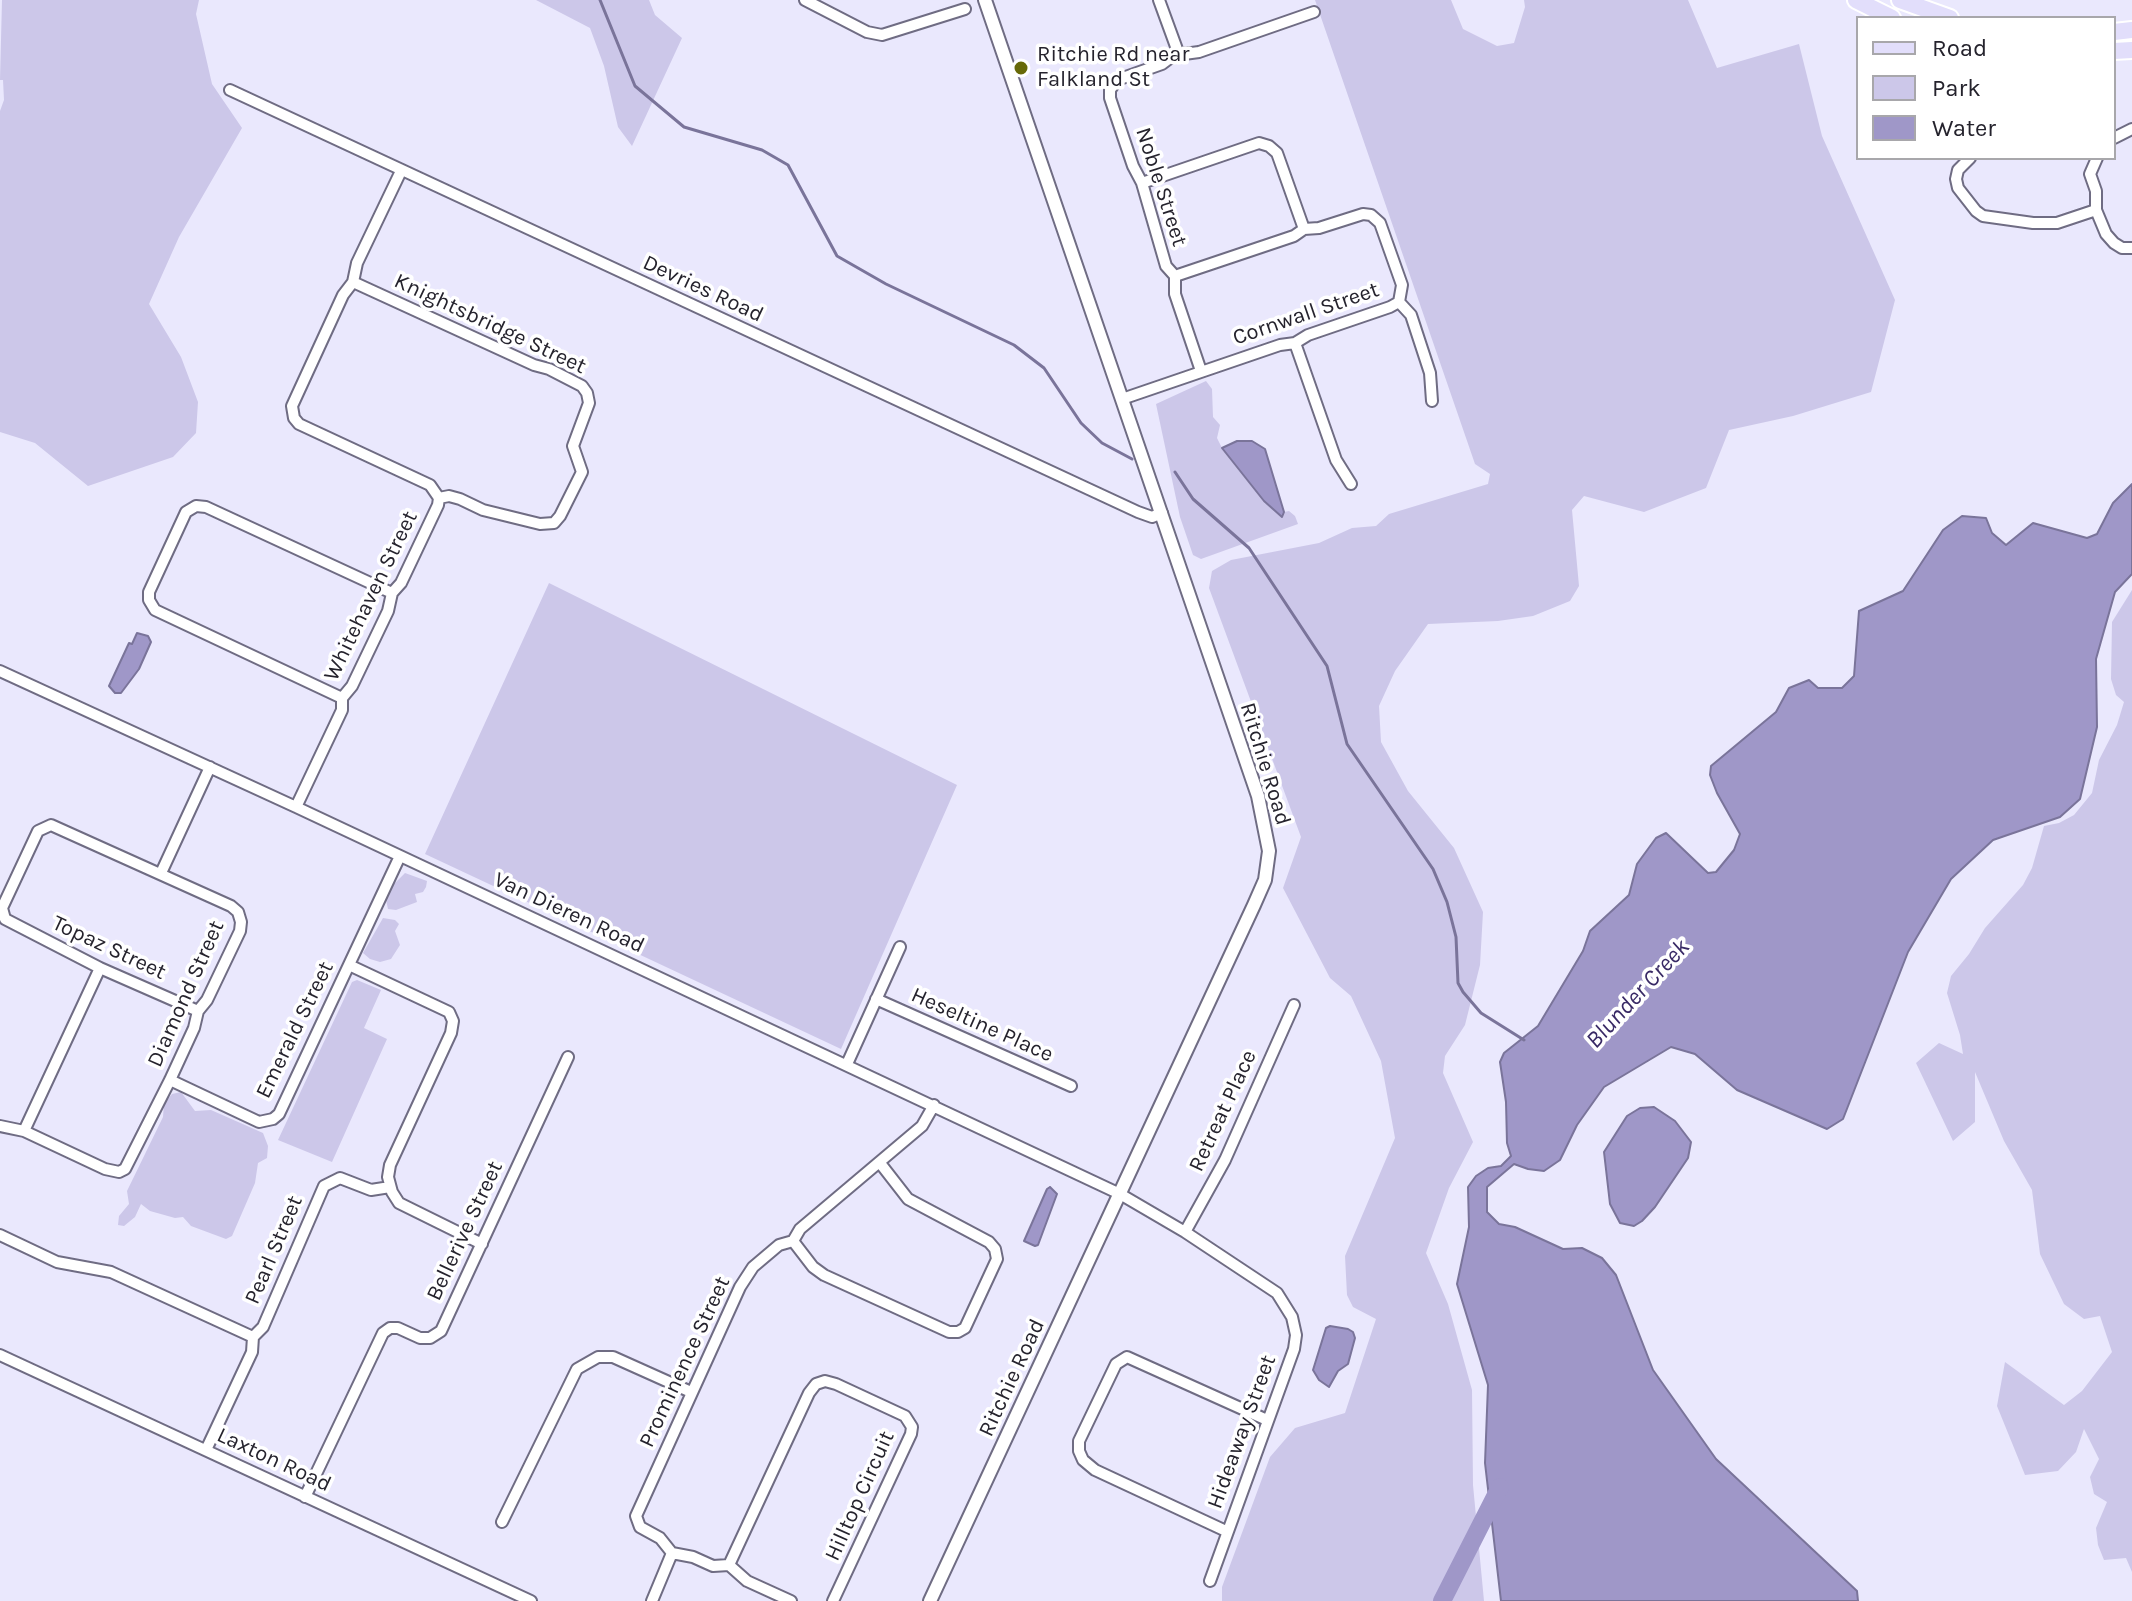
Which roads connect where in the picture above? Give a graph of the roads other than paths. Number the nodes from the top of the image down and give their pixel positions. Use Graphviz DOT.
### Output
graph roads {
  1 [pos="805,0"];
  2 [pos="985,0"];
  3 [pos="1159,0"];
  4 [pos="1856,0"];
  5 [pos="1900,0"];
  6 [pos="965,9"];
  7 [pos="1314,12"];
  8 [pos="1888,16"];
  9 [pos="1944,16"];
  10 [pos="1178,52"];
  11 [pos="230,90"];
  12 [pos="1968,160"];
  13 [pos="2096,160"];
  14 [pos="401,171"];
  15 [pos="1142,183"];
  16 [pos="2096,210"];
  17 [pos="1304,229"];
  18 [pos="2132,248"];
  19 [pos="1175,276"];
  20 [pos="353,282"];
  21 [pos="1399,302"];
  22 [pos="1295,343"];
  23 [pos="1201,371"];
  24 [pos="1122,399"];
  25 [pos="1432,401"];
  26 [pos="1351,484"];
  27 [pos="439,498"];
  28 [pos="1162,513"];
  29 [pos="392,593"];
  30 [pos="0,671"];
  31 [pos="342,698"];
  32 [pos="210,767"];
  33 [pos="296,807"];
  34 [pos="400,856"];
  35 [pos="161,873"];
  36 [pos="2,920"];
  37 [pos="900,947"];
  38 [pos="349,965"];
  39 [pos="100,968"];
  40 [pos="876,999"];
  41 [pos="1294,1005"];
  42 [pos="198,1011"];
  43 [pos="568,1057"];
  44 [pos="847,1064"];
  45 [pos="170,1080"];
  46 [pos="1071,1086"];
  47 [pos="934,1105"];
  48 [pos="0,1126"];
  49 [pos="24,1131"];
  50 [pos="880,1163"];
  51 [pos="390,1187"];
  52 [pos="1120,1194"];
  53 [pos="1185,1232"];
  54 [pos="0,1235"];
  55 [pos="793,1241"];
  56 [pos="482,1244"];
  57 [pos="253,1337"];
  58 [pos="0,1355"];
  59 [pos="691,1392"];
  60 [pos="1267,1420"];
  61 [pos="206,1450"];
  62 [pos="305,1497"];
  63 [pos="502,1522"];
  64 [pos="1226,1531"];
  65 [pos="672,1553"];
  66 [pos="729,1565"];
  67 [pos="1210,1581"];
  68 [pos="515,1598"];
  69 [pos="531,1601"];
  70 [pos="652,1601"];
  71 [pos="791,1601"];
  72 [pos="833,1601"];
  73 [pos="930,1601"];
  1 -- 6 [label="street"];
  2 -- 24 [label="street, Ritchie Road"];
  3 -- 10 [label="street"];
  4 -- 8 [label="main road"];
  5 -- 9 [label="main road"];
  7 -- 10 [label="street, Noble Street"];
  10 -- 15 [label="street, Noble Street"];
  11 -- 14 [label="street, Devries Road"];
  12 -- 16 [label="street"];
  13 -- 16 [label="street"];
  14 -- 20 [label="street, Whitehaven Street"];
  14 -- 28 [label="street, Devries Road"];
  15 -- 17 [label="street"];
  15 -- 19 [label="street, Noble Street"];
  16 -- 18 [label="street"];
  17 -- 19 [label="street, Cornwall Street"];
  17 -- 21 [label="street, Cornwall Street"];
  19 -- 23 [label="street, Noble Street"];
  20 -- 27 [label="street, Whitehaven Street"];
  20 -- 27 [label="street, Knightsbridge Street"];
  21 -- 22 [label="street, Cornwall Street"];
  21 -- 25 [label="street"];
  22 -- 23 [label="street, Cornwall Street"];
  22 -- 26 [label="street"];
  23 -- 24 [label="street, Cornwall Street"];
  24 -- 28 [label="street, Ritchie Road"];
  27 -- 29 [label="street, Whitehaven Street"];
  28 -- 52 [label="street, Ritchie Road"];
  29 -- 31 [label="street, Whitehaven Street"];
  29 -- 31 [label="street"];
  30 -- 32 [label="street, Van Dieren Road"];
  31 -- 33 [label="street, Whitehaven Street"];
  32 -- 33 [label="street, Van Dieren Road"];
  32 -- 35 [label="street"];
  33 -- 34 [label="street, Van Dieren Road"];
  34 -- 38 [label="street, Emerald Street"];
  34 -- 44 [label="street, Van Dieren Road"];
  35 -- 36 [label="street, Diamond Street"];
  35 -- 42 [label="street, Diamond Street"];
  36 -- 39 [label="street, Topaz Street"];
  37 -- 40 [label="street"];
  38 -- 45 [label="street, Emerald Street"];
  38 -- 51 [label="street"];
  39 -- 42 [label="street, Topaz Street"];
  39 -- 49 [label="street"];
  40 -- 44 [label="street"];
  40 -- 46 [label="street, Heseltine Place"];
  41 -- 53 [label="street, Retreat Place"];
  42 -- 45 [label="street, Diamond Street"];
  43 -- 56 [label="street, Bellerive Street"];
  44 -- 47 [label="street, Van Dieren Road"];
  45 -- 49 [label="street, Diamond Street"];
  47 -- 50 [label="street, Prominence Street"];
  47 -- 52 [label="street, Van Dieren Road"];
  48 -- 49 [label="street, Diamond Street"];
  50 -- 55 [label="street, Prominence Street"];
  50 -- 55 [label="street"];
  51 -- 56 [label="street"];
  51 -- 57 [label="street, Pearl Street"];
  52 -- 53 [label="street, Hideaway Street"];
  52 -- 73 [label="street, Ritchie Road"];
  53 -- 60 [label="street, Hideaway Street"];
  54 -- 57 [label="street"];
  55 -- 59 [label="street, Prominence Street"];
  56 -- 62 [label="street, Bellerive Street"];
  57 -- 61 [label="street, Pearl Street"];
  58 -- 61 [label="street, Laxton Road"];
  59 -- 63 [label="street"];
  59 -- 65 [label="street, Prominence Street"];
  60 -- 64 [label="street, Hideaway Street"];
  60 -- 64 [label="street"];
  61 -- 62 [label="street, Laxton Road"];
  62 -- 68 [label="street, Laxton Road"];
  64 -- 67 [label="street, Hideaway Street"];
  65 -- 66 [label="street"];
  65 -- 70 [label="street"];
  66 -- 71 [label="street"];
  66 -- 72 [label="street, Hilltop Circuit"];
  68 -- 69 [label="street, Laxton Road"];
}
